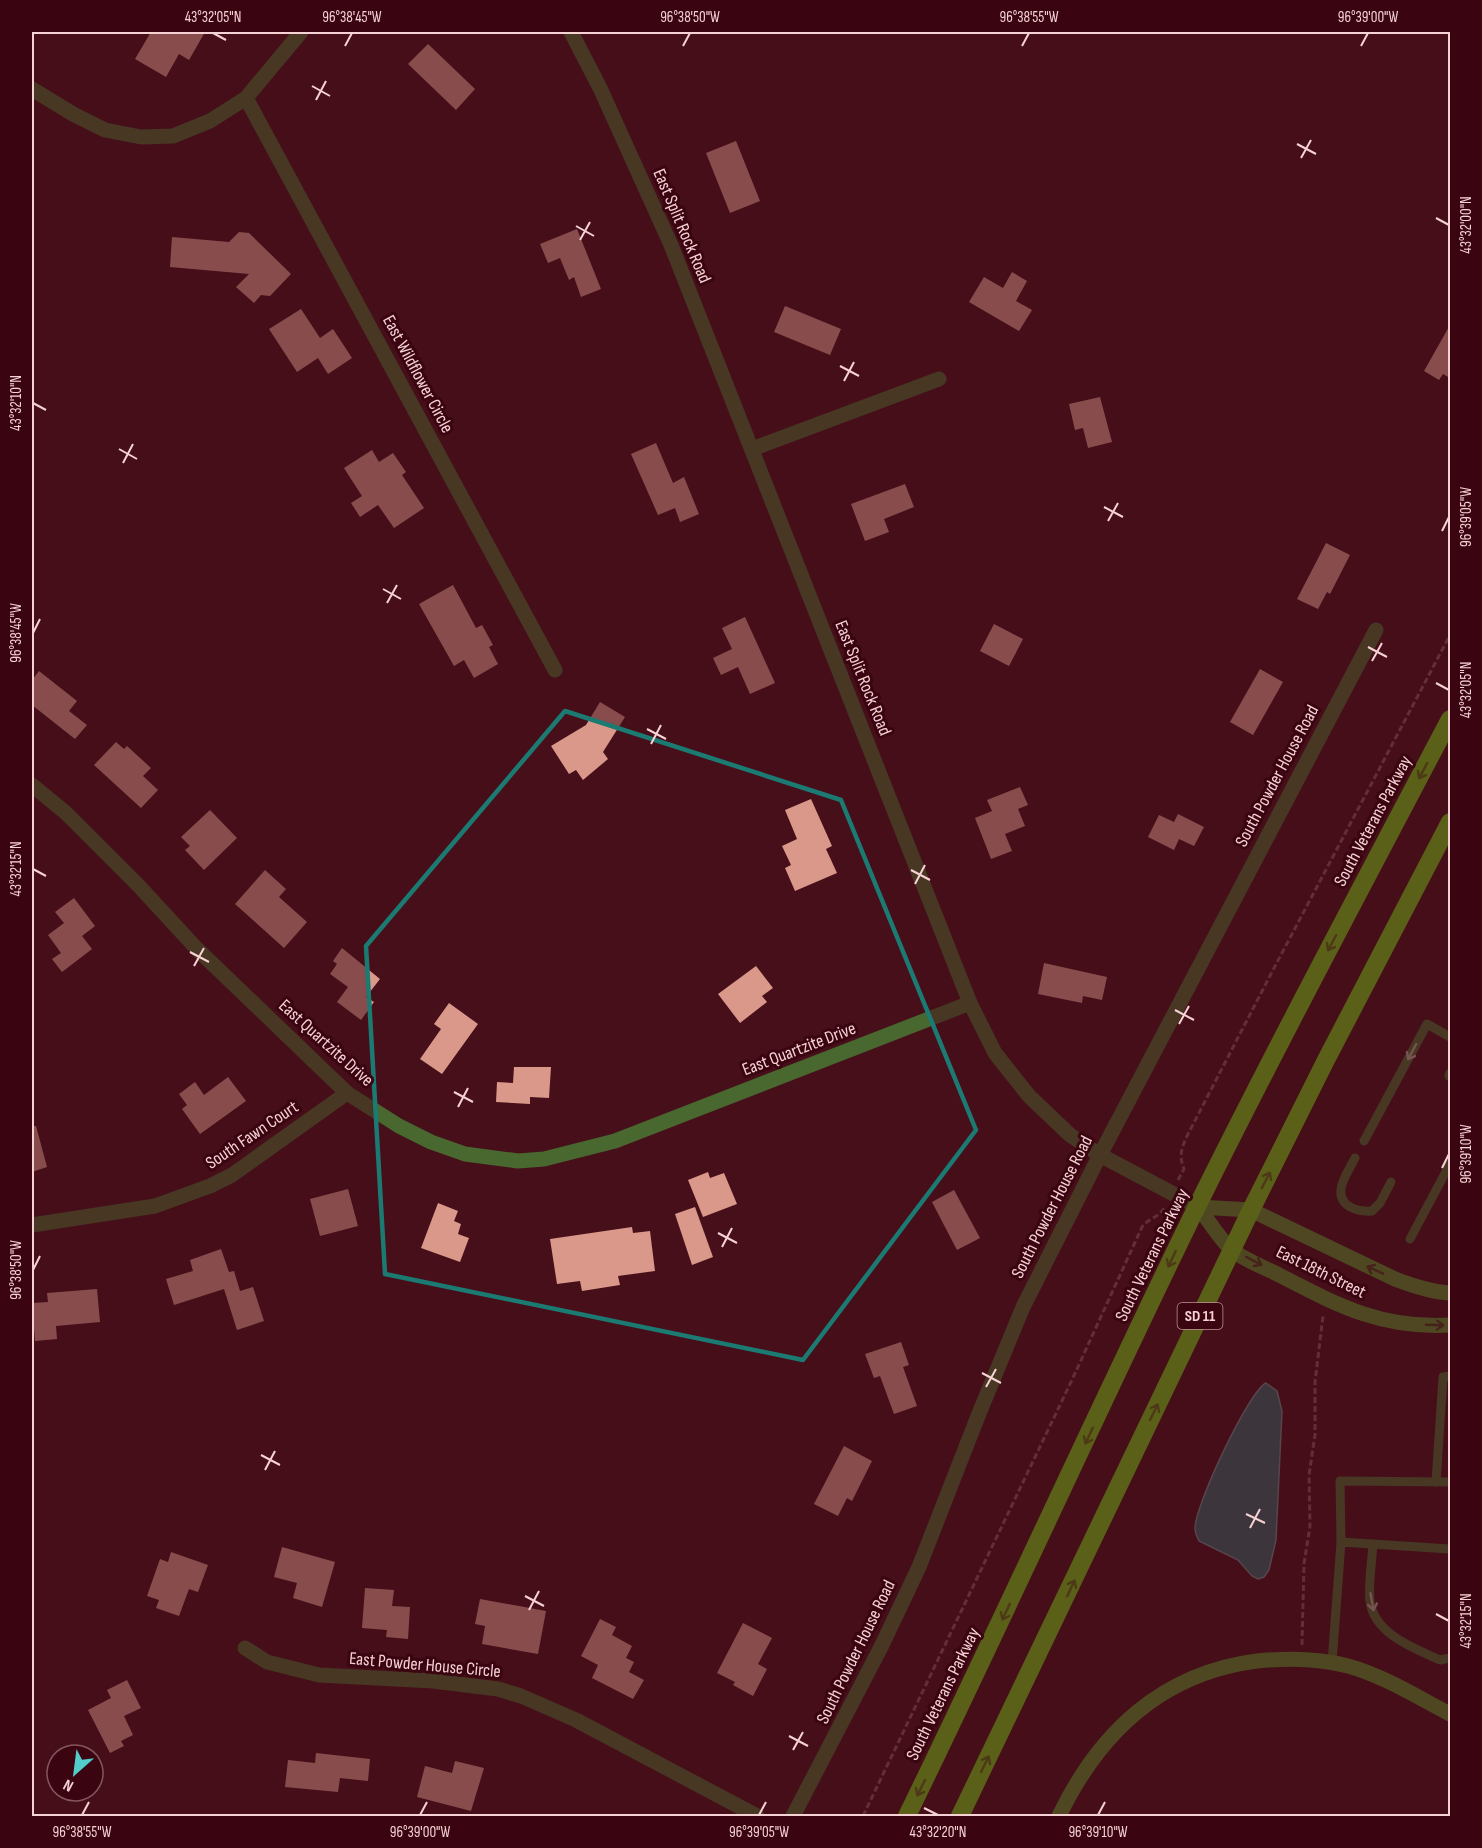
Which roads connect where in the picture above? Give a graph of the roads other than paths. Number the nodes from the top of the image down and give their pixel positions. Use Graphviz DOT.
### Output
graph roads {
  1 [pos="300,32"];
  2 [pos="571,32"];
  3 [pos="32,89"];
  4 [pos="246,98"];
  5 [pos="939,379"];
  6 [pos="752,449"];
  7 [pos="1376,630"];
  8 [pos="555,670"];
  9 [pos="1450,720"];
  10 [pos="32,785"];
  11 [pos="1450,822"];
  12 [pos="970,1003"];
  13 [pos="1450,1037"];
  14 [pos="347,1093"];
  15 [pos="1364,1142"];
  16 [pos="1101,1155"];
  17 [pos="1355,1158"];
  18 [pos="1450,1164"];
  19 [pos="1391,1182"];
  20 [pos="1198,1207"];
  21 [pos="1251,1210"];
  22 [pos="32,1225"];
  23 [pos="1410,1239"];
  24 [pos="1232,1250"];
  25 [pos="1450,1293"];
  26 [pos="1450,1325"];
  27 [pos="1450,1376"];
  28 [pos="1436,1482"];
  29 [pos="1450,1482"];
  30 [pos="1341,1542"];
  31 [pos="1373,1544"];
  32 [pos="1450,1549"];
  33 [pos="245,1648"];
  34 [pos="1450,1658"];
  35 [pos="1332,1663"];
  36 [pos="1450,1714"];
  37 [pos="757,1816"];
  38 [pos="793,1816"];
  39 [pos="906,1816"];
  40 [pos="960,1816"];
  41 [pos="1059,1816"];
  1 -- 4 [label="street"];
  2 -- 6 [label="street, East Split Rock Road"];
  3 -- 4 [label="street"];
  4 -- 8 [label="street, East Wildflower Circle"];
  5 -- 6 [label="street"];
  6 -- 12 [label="street, East Split Rock Road"];
  7 -- 16 [label="street, South Powder House Road"];
  9 -- 20 [label="highway, South Veterans Parkway / SD 11, one-way"];
  10 -- 14 [label="street, East Quartzite Drive"];
  21 -- 11 [label="highway, SD 11, one-way"];
  12 -- 14 [label="street, East Quartzite Drive"];
  12 -- 16 [label="street, East Split Rock Road"];
  13 -- 15 [label="lane, one-way"];
  14 -- 22 [label="street, South Fawn Court"];
  16 -- 20 [label="street, East Split Rock Road"];
  16 -- 38 [label="street, South Powder House Road"];
  17 -- 19 [label="lane"];
  18 -- 23 [label="lane"];
  20 -- 21 [label="street, East Split Rock Road"];
  20 -- 24 [label="street, East 18th Street"];
  20 -- 39 [label="highway, South Veterans Parkway / SD 11, one-way"];
  21 -- 24 [label="highway, SD 11"];
  25 -- 21 [label="street, East 18th Street, one-way"];
  24 -- 26 [label="street, East 18th Street, one-way"];
  40 -- 24 [label="highway, SD 11, one-way"];
  27 -- 28 [label="lane"];
  28 -- 29 [label="lane"];
  28 -- 30 [label="lane"];
  30 -- 31 [label="lane"];
  30 -- 35 [label="lane"];
  31 -- 32 [label="lane"];
  31 -- 34 [label="lane, one-way"];
  33 -- 37 [label="street, East Powder House Circle"];
  35 -- 36 [label="street"];
  35 -- 41 [label="street"];
}
